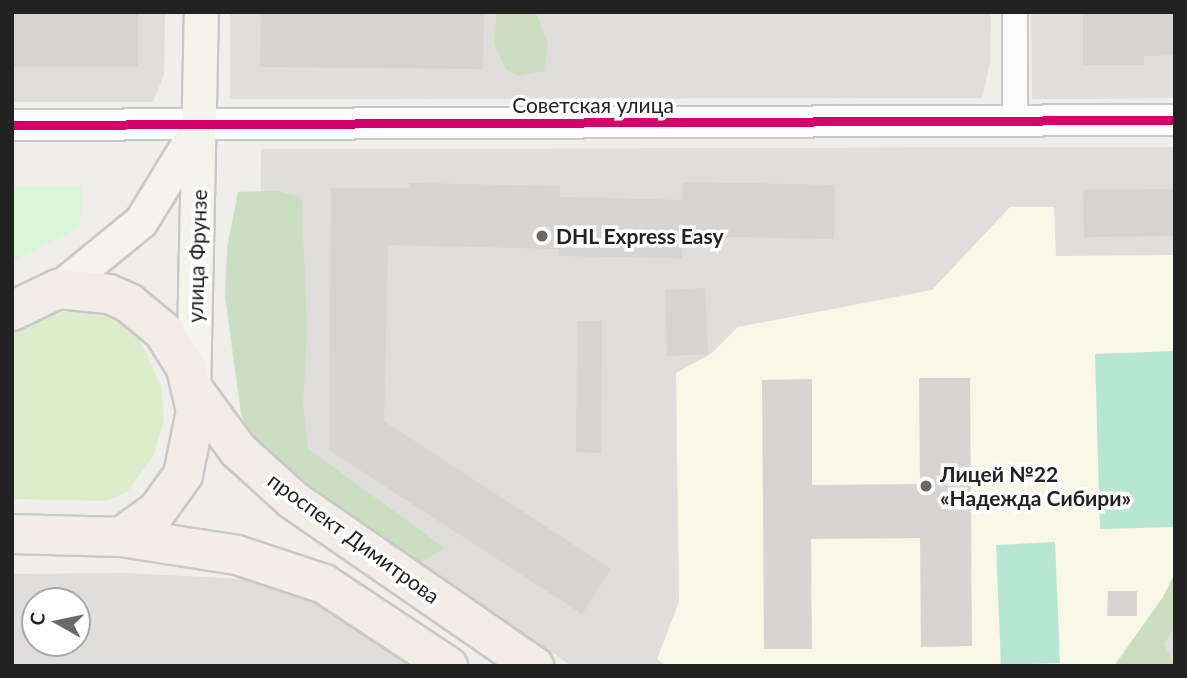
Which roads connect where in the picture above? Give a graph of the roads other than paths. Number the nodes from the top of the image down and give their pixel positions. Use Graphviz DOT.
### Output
graph roads {
  1 [pos="201,12"];
  2 [pos="1015,12"];
  3 [pos="1175,120"];
  4 [pos="1015,121"];
  5 [pos="200,123"];
  6 [pos="12,125"];
  7 [pos="58,289"];
  8 [pos="12,311"];
  9 [pos="193,389"];
  10 [pos="12,534"];
  11 [pos="121,537"];
  12 [pos="448,666"];
  13 [pos="534,666"];
  1 -- 5 [label="main road, улица Фрунзе"];
  2 -- 4 [label="street"];
  3 -- 4 [label="street, Советская улица"];
  4 -- 5 [label="street, Советская улица"];
  5 -- 6 [label="street, Советская улица"];
  5 -- 7 [label="main road, улица Фрунзе"];
  5 -- 9 [label="main road, улица Фрунзе"];
  7 -- 8 [label="main road"];
  7 -- 9 [label="main road"];
  9 -- 11 [label="main road"];
  9 -- 13 [label="main road, проспект Димитрова"];
  10 -- 11 [label="main road"];
  11 -- 12 [label="main road"];
}
